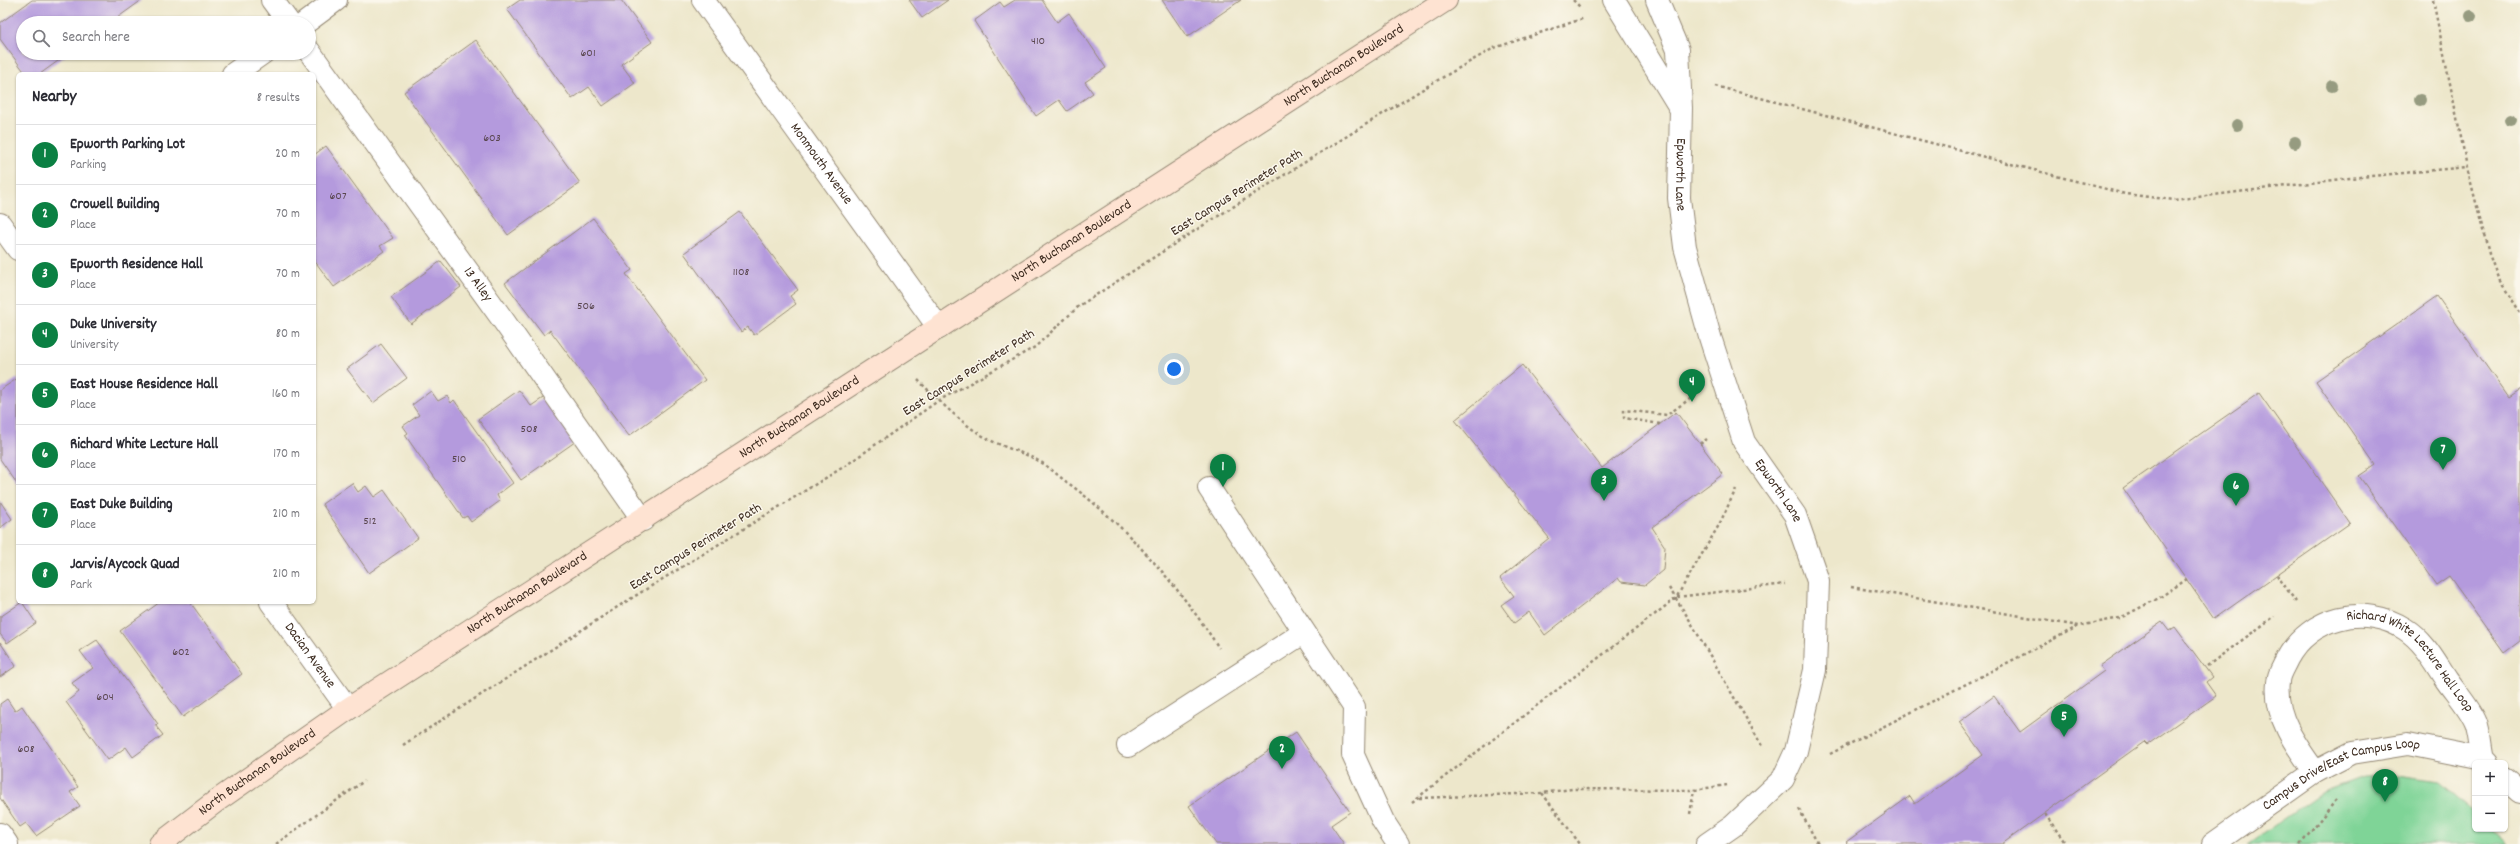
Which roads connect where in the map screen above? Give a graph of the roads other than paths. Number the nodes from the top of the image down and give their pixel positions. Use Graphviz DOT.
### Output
graph roads {
  1 [pos="272,0"];
  2 [pos="336,0"];
  3 [pos="703,0"];
  4 [pos="1446,0"];
  5 [pos="1614,0"];
  6 [pos="1657,0"];
  7 [pos="284,16"];
  8 [pos="314,16"];
  9 [pos="253,60"];
  10 [pos="315,60"];
  11 [pos="236,72"];
  12 [pos="1680,108"];
  13 [pos="939,328"];
  14 [pos="1209,488"];
  15 [pos="643,520"];
  16 [pos="272,604"];
  17 [pos="1303,633"];
  18 [pos="348,709"];
  19 [pos="1128,746"];
  20 [pos="2480,760"];
  21 [pos="2485,760"];
  22 [pos="2315,772"];
  23 [pos="2508,782"];
  24 [pos="2520,792"];
  25 [pos="0,834"];
  26 [pos="7,844"];
  27 [pos="160,844"];
  28 [pos="1398,844"];
  29 [pos="1707,844"];
  30 [pos="2213,844"];
  1 -- 7 [label="street"];
  2 -- 8 [label="street"];
  3 -- 13 [label="street, Monmouth Avenue"];
  4 -- 13 [label="street, North Buchanan Boulevard"];
  5 -- 12 [label="street"];
  6 -- 12 [label="street, Epworth Lane"];
  9 -- 11 [label="street"];
  10 -- 15 [label="street, 13 Alley"];
  12 -- 29 [label="street, Epworth Lane"];
  13 -- 15 [label="street, North Buchanan Boulevard"];
  14 -- 17 [label="street"];
  15 -- 18 [label="street, North Buchanan Boulevard"];
  16 -- 18 [label="street, Dacian Avenue"];
  17 -- 19 [label="street"];
  17 -- 28 [label="street"];
  18 -- 27 [label="street, North Buchanan Boulevard"];
  20 -- 22 [label="street, Campus Drive/East Campus Loop"];
  21 -- 22 [label="street, Richard White Lecture Hall Loop"];
  22 -- 30 [label="street, Campus Drive/East Campus Loop"];
  23 -- 24 [label="street"];
  25 -- 26 [label="street"];
}
